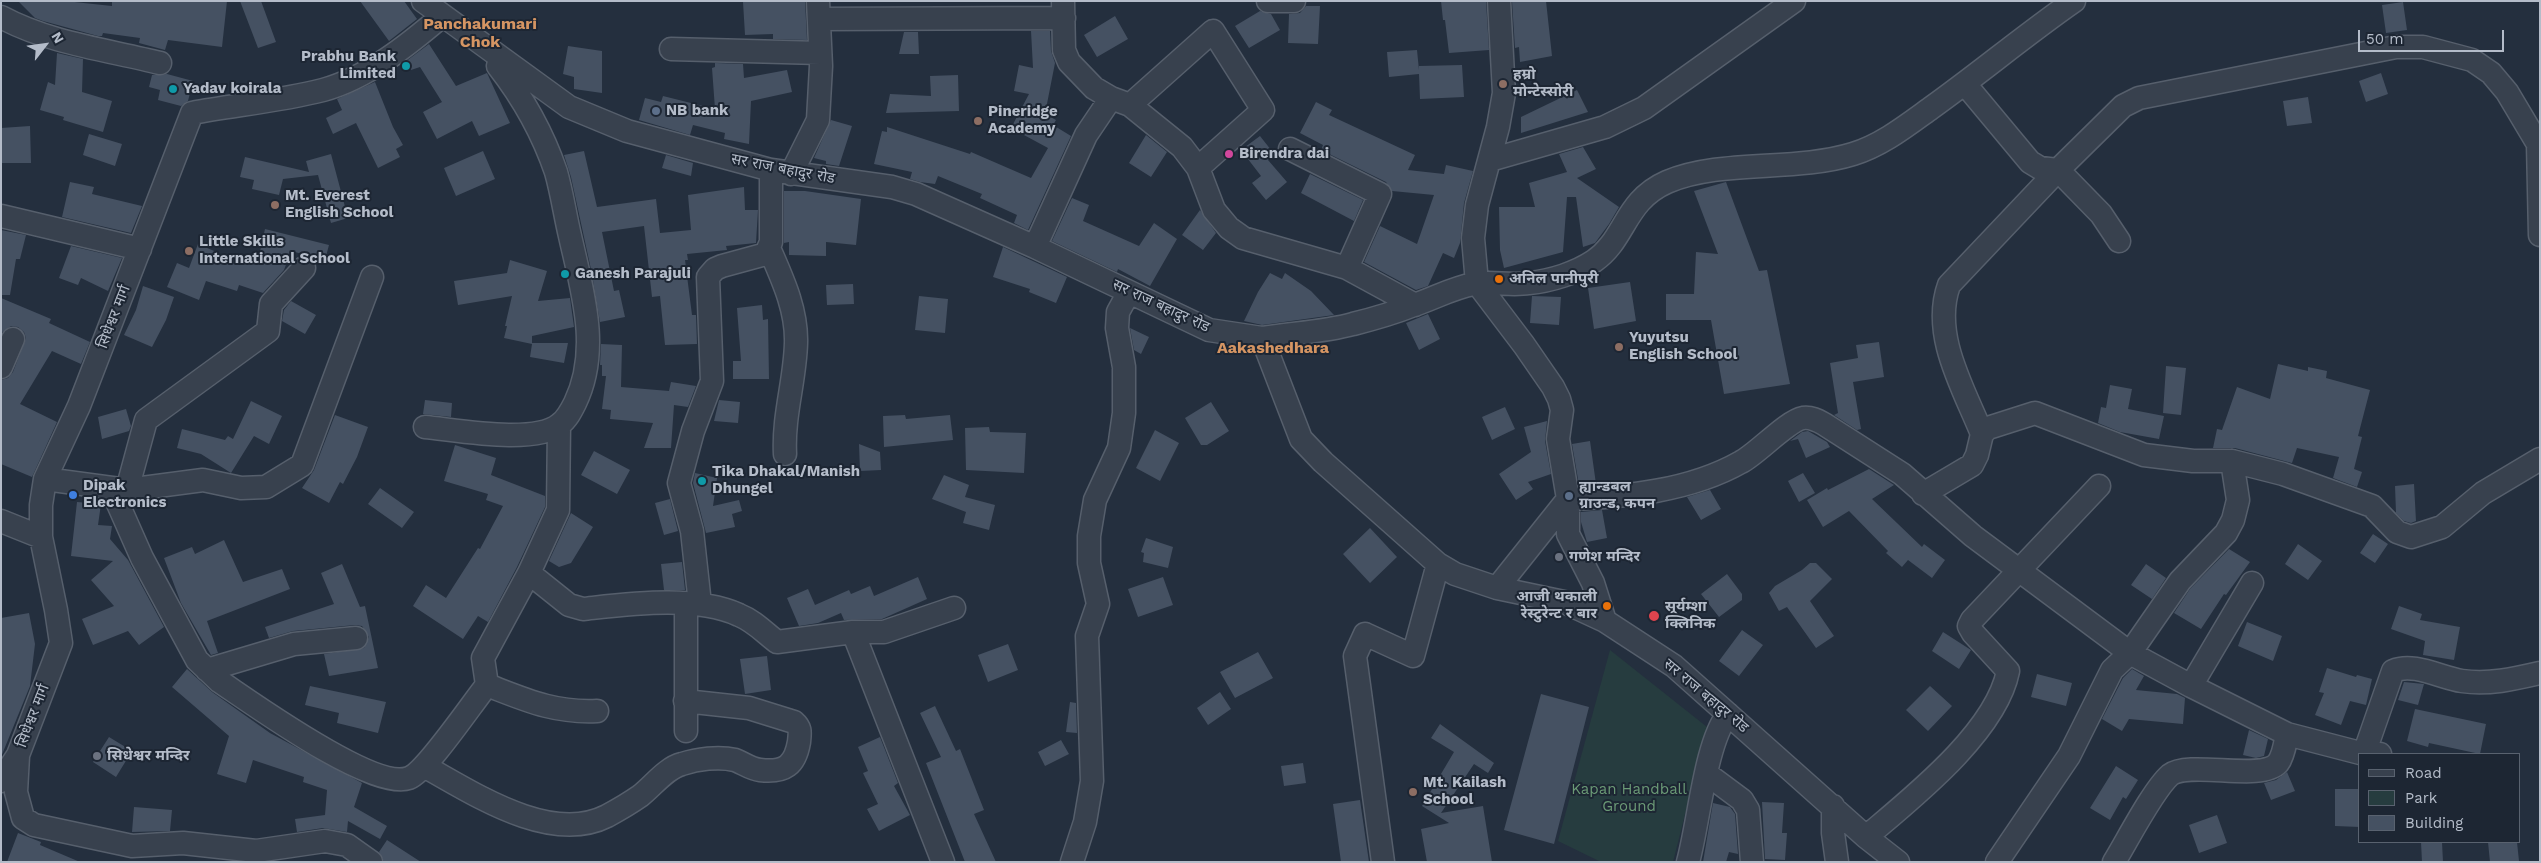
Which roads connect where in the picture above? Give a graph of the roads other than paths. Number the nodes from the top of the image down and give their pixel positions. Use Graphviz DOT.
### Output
graph roads {
  1 [pos="423,1"];
  2 [pos="1268,1"];
  3 [pos="1294,1"];
  4 [pos="1499,1"];
  5 [pos="1794,1"];
  6 [pos="2074,1"];
  7 [pos="818,10"];
  8 [pos="1063,10"];
  9 [pos="442,16"];
  10 [pos="1,17"];
  11 [pos="482,46"];
  12 [pos="671,49"];
  13 [pos="820,53"];
  14 [pos="160,63"];
  15 [pos="1965,84"];
  16 [pos="1120,101"];
  17 [pos="2539,144"];
  18 [pos="1290,149"];
  19 [pos="1490,160"];
  20 [pos="1198,168"];
  21 [pos="2058,170"];
  22 [pos="781,172"];
  23 [pos="1,216"];
  24 [pos="2540,235"];
  25 [pos="2119,241"];
  26 [pos="1035,247"];
  27 [pos="769,248"];
  28 [pos="140,249"];
  29 [pos="304,268"];
  30 [pos="1347,268"];
  31 [pos="372,277"];
  32 [pos="1477,283"];
  33 [pos="1129,292"];
  34 [pos="1415,305"];
  35 [pos="1262,338"];
  36 [pos="13,339"];
  37 [pos="1,367"];
  38 [pos="559,426"];
  39 [pos="425,427"];
  40 [pos="1982,434"];
  41 [pos="784,454"];
  42 [pos="2540,459"];
  43 [pos="2232,461"];
  44 [pos="45,479"];
  45 [pos="2099,486"];
  46 [pos="119,489"];
  47 [pos="1923,494"];
  48 [pos="1568,499"];
  49 [pos="1,521"];
  50 [pos="41,537"];
  51 [pos="1438,564"];
  52 [pos="2020,570"];
  53 [pos="529,573"];
  54 [pos="2252,583"];
  55 [pos="1497,588"];
  56 [pos="693,604"];
  57 [pos="954,608"];
  58 [pos="1605,621"];
  59 [pos="853,632"];
  60 [pos="356,638"];
  61 [pos="2130,653"];
  62 [pos="207,670"];
  63 [pos="2540,673"];
  64 [pos="487,684"];
  65 [pos="2191,686"];
  66 [pos="685,701"];
  67 [pos="597,712"];
  68 [pos="1728,714"];
  69 [pos="686,731"];
  70 [pos="2287,734"];
  71 [pos="2360,753"];
  72 [pos="2364,753"];
  73 [pos="18,755"];
  74 [pos="424,766"];
  75 [pos="1707,774"];
  76 [pos="1,781"];
  77 [pos="1833,806"];
  78 [pos="1866,837"];
  79 [pos="132,846"];
  80 [pos="165,862"];
  81 [pos="371,862"];
  82 [pos="943,862"];
  83 [pos="1072,862"];
  84 [pos="1383,862"];
  85 [pos="1688,862"];
  86 [pos="1752,862"];
  87 [pos="1837,862"];
  88 [pos="1898,862"];
  89 [pos="1997,862"];
  90 [pos="2114,862"];
  1 -- 9 [label="street, सर राज बहादुर रोड"];
  2 -- 3 [label="street"];
  4 -- 19 [label="street"];
  5 -- 19 [label="street"];
  6 -- 15 [label="street"];
  7 -- 8 [label="street"];
  7 -- 13 [label="street"];
  8 -- 16 [label="street"];
  9 -- 11 [label="street, सर राज बहादुर रोड"];
  9 -- 28 [label="street, सिधेश्वर मार्ग"];
  10 -- 14 [label="street"];
  11 -- 22 [label="street, सर राज बहादुर रोड"];
  11 -- 38 [label="street"];
  12 -- 13 [label="street"];
  13 -- 22 [label="street"];
  15 -- 21 [label="street"];
  15 -- 32 [label="street"];
  16 -- 20 [label="street"];
  16 -- 20 [label="street"];
  16 -- 26 [label="street"];
  17 -- 21 [label="street"];
  17 -- 24 [label="street"];
  18 -- 30 [label="street"];
  19 -- 32 [label="street"];
  20 -- 30 [label="street"];
  21 -- 25 [label="street"];
  21 -- 40 [label="street"];
  22 -- 26 [label="street, सर राज बहादुर रोड"];
  22 -- 27 [label="street"];
  23 -- 28 [label="street"];
  26 -- 33 [label="street, सर राज बहादुर रोड"];
  27 -- 41 [label="street"];
  27 -- 56 [label="street"];
  28 -- 44 [label="street, सिधेश्वर मार्ग"];
  29 -- 46 [label="street"];
  30 -- 34 [label="street"];
  31 -- 46 [label="street"];
  32 -- 34 [label="street"];
  32 -- 48 [label="street"];
  33 -- 35 [label="street, सर राज बहादुर रोड"];
  33 -- 83 [label="street"];
  34 -- 35 [label="street"];
  35 -- 51 [label="street, सर राज बहादुर रोड"];
  36 -- 37 [label="street"];
  38 -- 39 [label="street"];
  38 -- 53 [label="street"];
  40 -- 43 [label="street"];
  40 -- 47 [label="street"];
  42 -- 43 [label="street"];
  43 -- 61 [label="street"];
  44 -- 46 [label="street"];
  44 -- 50 [label="street, सिधेश्वर मार्ग"];
  45 -- 52 [label="street"];
  46 -- 62 [label="street"];
  47 -- 48 [label="street"];
  47 -- 52 [label="street"];
  48 -- 55 [label="street"];
  48 -- 58 [label="street"];
  49 -- 50 [label="street"];
  50 -- 73 [label="street, सिधेश्वर मार्ग"];
  51 -- 55 [label="street, सर राज बहादुर रोड"];
  51 -- 84 [label="street"];
  52 -- 61 [label="street"];
  52 -- 78 [label="street"];
  53 -- 56 [label="street"];
  53 -- 64 [label="street"];
  54 -- 65 [label="street"];
  55 -- 58 [label="street, सर राज बहादुर रोड"];
  56 -- 59 [label="street"];
  56 -- 66 [label="street"];
  57 -- 59 [label="street"];
  58 -- 68 [label="street, सर राज बहादुर रोड"];
  59 -- 82 [label="street"];
  60 -- 62 [label="street"];
  61 -- 65 [label="street"];
  61 -- 89 [label="street"];
  62 -- 74 [label="street"];
  63 -- 72 [label="street"];
  64 -- 67 [label="street"];
  64 -- 74 [label="street"];
  65 -- 70 [label="street"];
  66 -- 69 [label="street"];
  66 -- 74 [label="street"];
  68 -- 75 [label="street"];
  68 -- 77 [label="street, सर राज बहादुर रोड"];
  70 -- 71 [label="street"];
  70 -- 90 [label="street"];
  73 -- 76 [label="street, सिधेश्वर मार्ग"];
  73 -- 79 [label="street"];
  75 -- 85 [label="street"];
  75 -- 86 [label="street"];
  77 -- 78 [label="street, सर राज बहादुर रोड"];
  77 -- 87 [label="street"];
  78 -- 88 [label="street, सर राज बहादुर रोड"];
  79 -- 80 [label="street"];
  79 -- 81 [label="street"];
}
